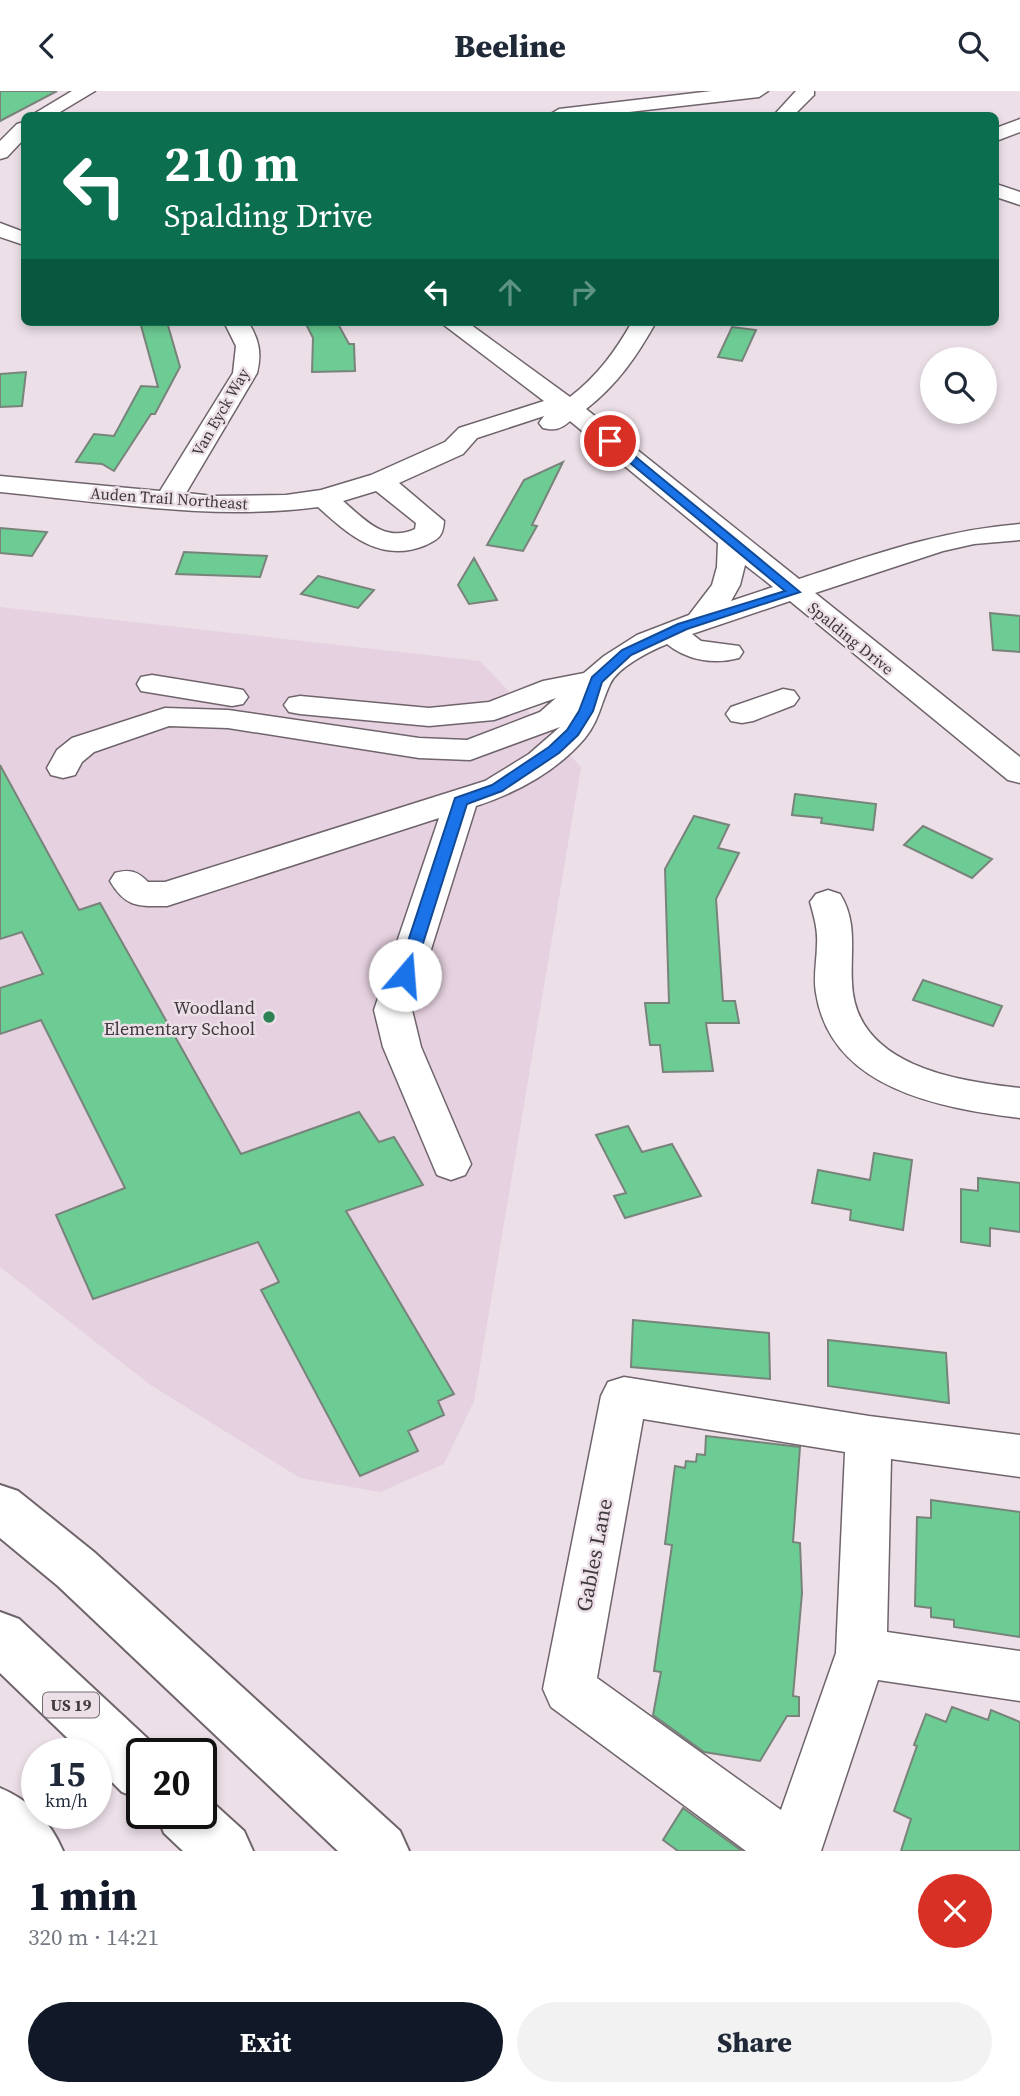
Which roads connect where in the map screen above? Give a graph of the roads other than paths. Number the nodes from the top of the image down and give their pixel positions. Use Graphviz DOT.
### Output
graph roads {
  1 [pos="86,91"];
  2 [pos="759,91"];
  3 [pos="805,91"];
  4 [pos="48,112"];
  5 [pos="627,112"];
  6 [pos="786,112"];
  7 [pos="1020,125"];
  8 [pos="21,134"];
  9 [pos="999,134"];
  10 [pos="6,161"];
  11 [pos="999,191"];
  12 [pos="1020,199"];
  13 [pos="0,230"];
  14 [pos="21,238"];
  15 [pos="239,326"];
  16 [pos="457,326"];
  17 [pos="642,326"];
  18 [pos="569,408"];
  19 [pos="380,481"];
  20 [pos="0,484"];
  21 [pos="324,498"];
  22 [pos="168,500"];
  23 [pos="1020,532"];
  24 [pos="732,541"];
  25 [pos="794,592"];
  26 [pos="693,647"];
  27 [pos="728,652"];
  28 [pos="606,671"];
  29 [pos="152,684"];
  30 [pos="187,691"];
  31 [pos="783,698"];
  32 [pos="742,714"];
  33 [pos="429,717"];
  34 [pos="60,736"];
  35 [pos="490,744"];
  36 [pos="63,768"];
  37 [pos="1020,773"];
  38 [pos="429,775"];
  39 [pos="466,799"];
  40 [pos="127,881"];
  41 [pos="828,902"];
  42 [pos="1020,1103"];
  43 [pos="451,1164"];
  44 [pos="869,1436"];
  45 [pos="1020,1456"];
  46 [pos="0,1507"];
  47 [pos="0,1637"];
  48 [pos="861,1653"];
  49 [pos="1020,1675"];
  50 [pos="126,1757"];
  51 [pos="0,1816"];
  52 [pos="201,1829"];
  53 [pos="34,1851"];
  54 [pos="224,1851"];
  55 [pos="380,1851"];
  56 [pos="792,1851"];
  1 -- 4 [label="street"];
  2 -- 5 [label="street"];
  3 -- 6 [label="street"];
  7 -- 9 [label="street"];
  8 -- 10 [label="street"];
  11 -- 12 [label="street"];
  13 -- 14 [label="street"];
  15 -- 22 [label="street, Van Eyck Way"];
  16 -- 18 [label="street, Spalding Drive"];
  17 -- 18 [label="street, Auden Trail Northeast"];
  18 -- 19 [label="street, Auden Trail Northeast"];
  18 -- 24 [label="street, Spalding Drive"];
  19 -- 21 [label="street, Auden Trail Northeast"];
  19 -- 21 [label="street"];
  20 -- 22 [label="street, Auden Trail Northeast"];
  21 -- 22 [label="street, Auden Trail Northeast"];
  23 -- 25 [label="street"];
  24 -- 25 [label="street, Spalding Drive"];
  24 -- 26 [label="street"];
  25 -- 26 [label="street"];
  25 -- 37 [label="street, Spalding Drive"];
  26 -- 27 [label="street"];
  26 -- 28 [label="street"];
  28 -- 33 [label="street"];
  28 -- 35 [label="lane"];
  28 -- 39 [label="street"];
  29 -- 30 [label="street"];
  30 -- 33 [label="street"];
  30 -- 34 [label="street"];
  31 -- 32 [label="street"];
  33 -- 35 [label="street"];
  35 -- 36 [label="street"];
  38 -- 39 [label="street"];
  39 -- 40 [label="street"];
  39 -- 43 [label="street"];
  41 -- 42 [label="street"];
  44 -- 45 [label="street, Gables Lane"];
  44 -- 48 [label="street, Gables Lane"];
  44 -- 56 [label="street, Gables Lane"];
  46 -- 55 [label="highway"];
  47 -- 50 [label="highway, US 19"];
  48 -- 49 [label="street"];
  48 -- 56 [label="street, Gables Lane"];
  51 -- 53 [label="highway"];
  52 -- 54 [label="highway"];
}
